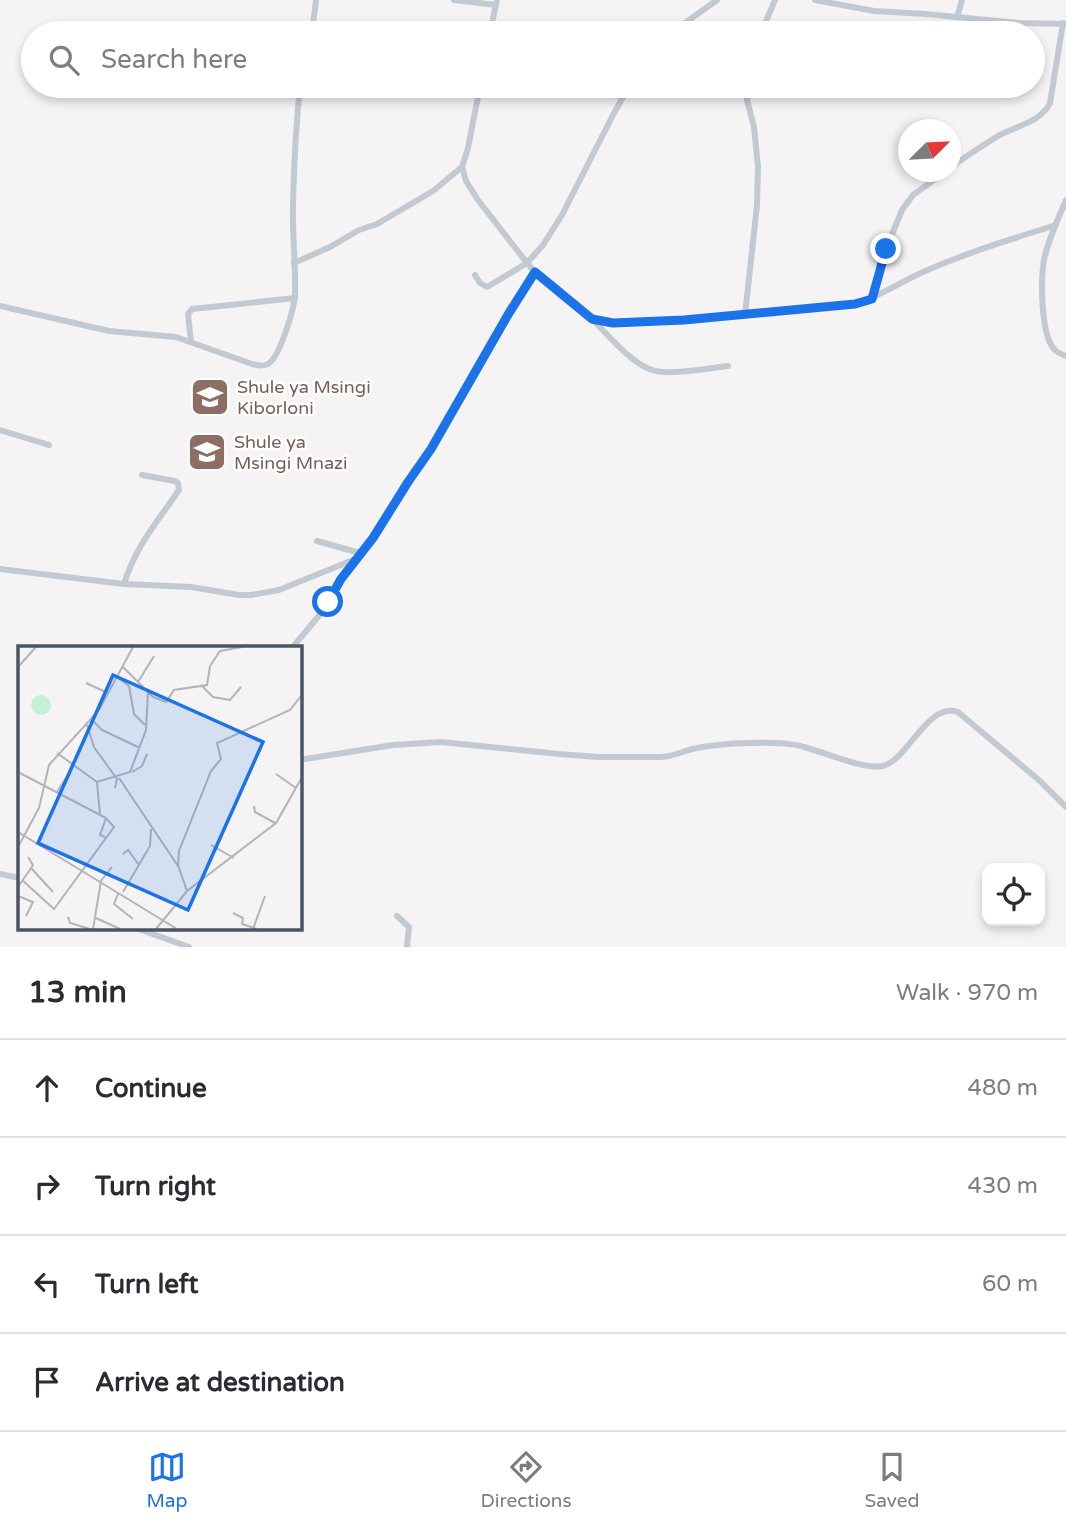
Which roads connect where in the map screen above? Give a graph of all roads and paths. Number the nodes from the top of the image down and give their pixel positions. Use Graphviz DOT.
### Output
graph roads {
  1 [pos="316,0"];
  2 [pos="454,0"];
  3 [pos="717,0"];
  4 [pos="775,0"];
  5 [pos="816,0"];
  6 [pos="962,0"];
  7 [pos="496,2"];
  8 [pos="957,17"];
  9 [pos="314,21"];
  10 [pos="492,21"];
  11 [pos="688,21"];
  12 [pos="766,21"];
  13 [pos="998,21"];
  14 [pos="1045,24"];
  15 [pos="1065,24"];
  16 [pos="299,98"];
  17 [pos="478,98"];
  18 [pos="622,98"];
  19 [pos="747,98"];
  20 [pos="961,160"];
  21 [pos="462,167"];
  22 [pos="932,182"];
  23 [pos="1066,200"];
  24 [pos="1056,225"];
  25 [pos="294,263"];
  26 [pos="527,263"];
  27 [pos="535,272"];
  28 [pos="475,275"];
  29 [pos="295,298"];
  30 [pos="872,299"];
  31 [pos="0,306"];
  32 [pos="745,315"];
  33 [pos="592,319"];
  34 [pos="191,342"];
  35 [pos="1066,356"];
  36 [pos="728,366"];
  37 [pos="0,430"];
  38 [pos="49,444"];
  39 [pos="142,475"];
  40 [pos="317,541"];
  41 [pos="358,556"];
  42 [pos="0,569"];
  43 [pos="124,584"];
  44 [pos="294,646"];
  45 [pos="301,760"];
  46 [pos="1066,807"];
  47 [pos="0,874"];
  48 [pos="18,878"];
  49 [pos="397,916"];
  50 [pos="141,930"];
  51 [pos="179,945"];
  52 [pos="189,947"];
  53 [pos="407,947"];
  1 -- 9 [label="street"];
  2 -- 7 [label="street"];
  3 -- 11 [label="street"];
  4 -- 12 [label="street"];
  5 -- 8 [label="street"];
  6 -- 8 [label="street"];
  7 -- 10 [label="street"];
  8 -- 13 [label="street"];
  14 -- 15 [label="street"];
  15 -- 20 [label="street"];
  16 -- 25 [label="street"];
  17 -- 21 [label="street"];
  18 -- 26 [label="street"];
  19 -- 32 [label="street"];
  21 -- 25 [label="street"];
  21 -- 26 [label="street"];
  22 -- 30 [label="street"];
  23 -- 24 [label="street"];
  24 -- 30 [label="street"];
  24 -- 35 [label="street"];
  25 -- 29 [label="street"];
  26 -- 27 [label="street"];
  26 -- 28 [label="street"];
  27 -- 33 [label="street"];
  27 -- 41 [label="street"];
  29 -- 34 [label="street"];
  29 -- 34 [label="street"];
  30 -- 32 [label="street"];
  31 -- 34 [label="street"];
  32 -- 33 [label="street"];
  33 -- 36 [label="street"];
  37 -- 38 [label="street"];
  39 -- 43 [label="street"];
  40 -- 41 [label="street"];
  41 -- 43 [label="street"];
  41 -- 44 [label="street"];
  42 -- 43 [label="street"];
  45 -- 46 [label="street"];
  47 -- 48 [label="street"];
  49 -- 53 [label="street"];
  50 -- 51 [label="street"];
  51 -- 52 [label="street"];
}
